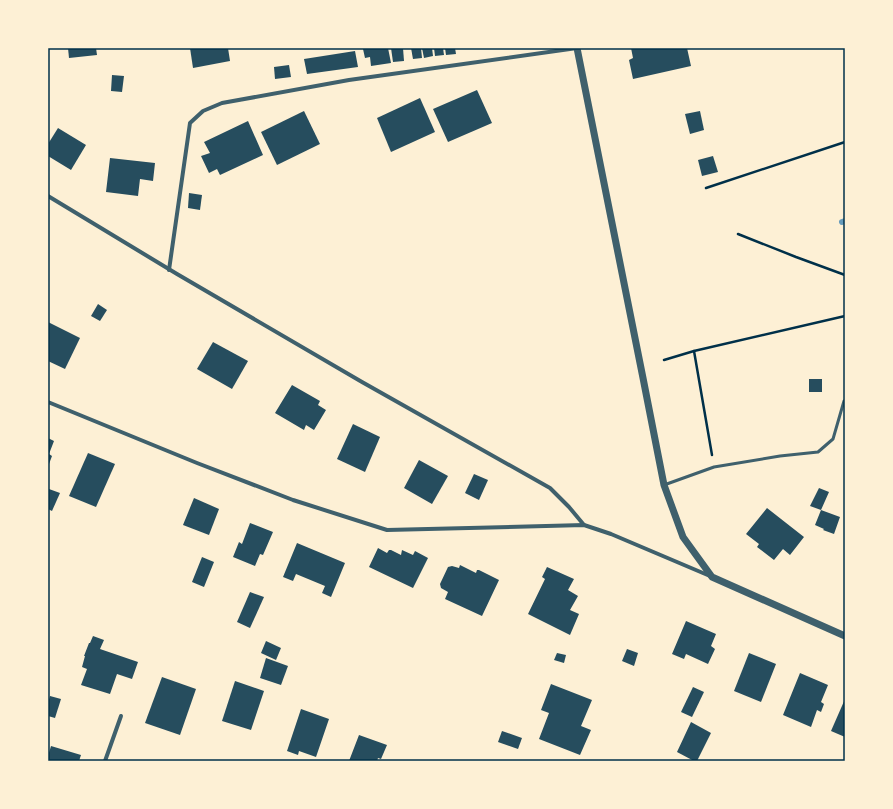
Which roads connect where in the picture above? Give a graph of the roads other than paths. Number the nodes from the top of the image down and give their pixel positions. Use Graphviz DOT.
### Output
graph roads {
  1 [pos="577,48"];
  2 [pos="48,196"];
  3 [pos="169,270"];
  4 [pos="844,401"];
  5 [pos="48,402"];
  6 [pos="664,485"];
  7 [pos="584,526"];
  8 [pos="712,577"];
  9 [pos="845,636"];
  10 [pos="121,716"];
  11 [pos="105,761"];
  1 -- 3 [label="street"];
  1 -- 6 [label="street"];
  2 -- 3 [label="street"];
  3 -- 7 [label="street"];
  4 -- 6 [label="lane"];
  5 -- 7 [label="street"];
  6 -- 8 [label="street"];
  7 -- 8 [label="street"];
  8 -- 9 [label="street"];
  10 -- 11 [label="street"];
}
